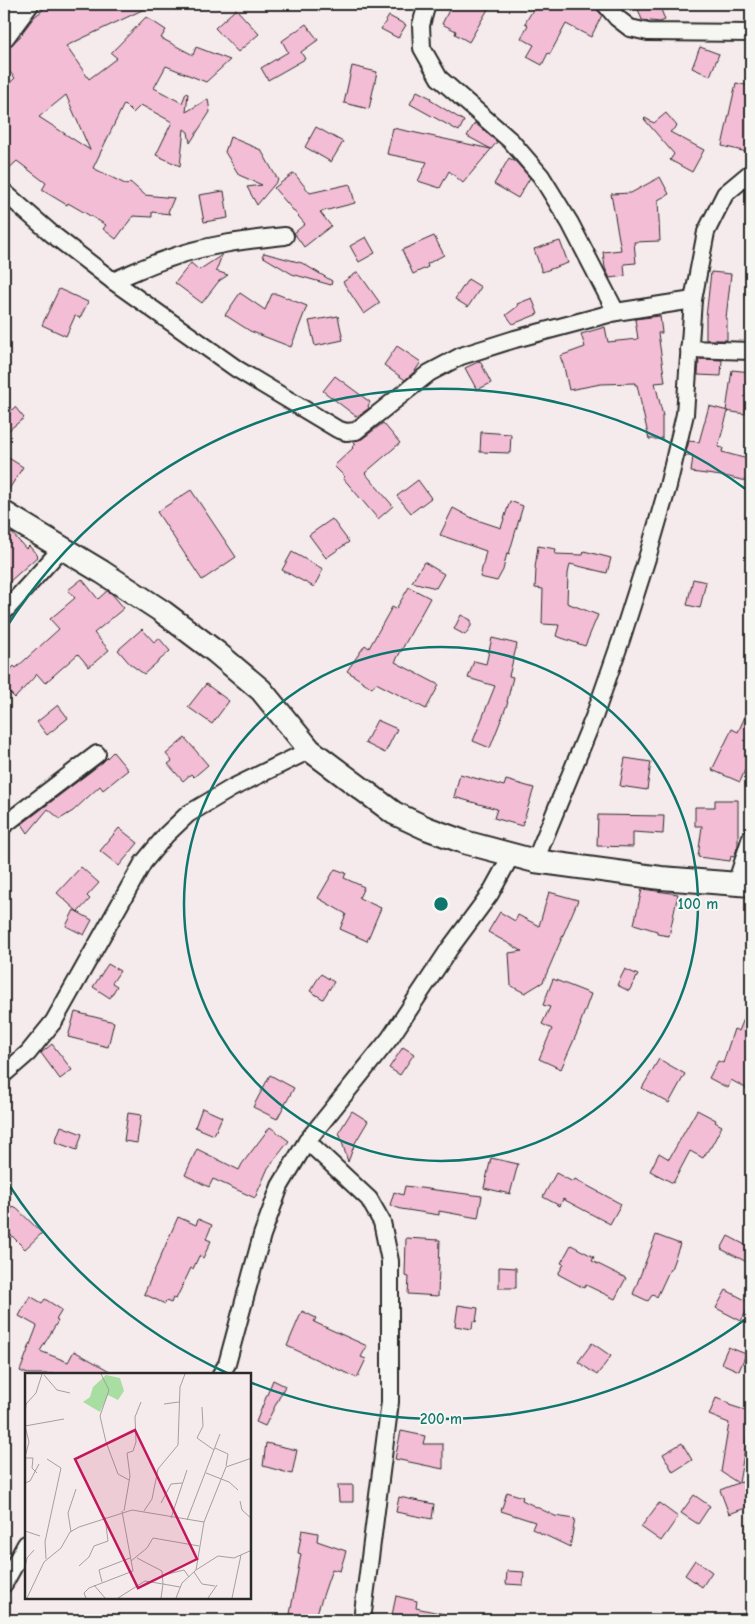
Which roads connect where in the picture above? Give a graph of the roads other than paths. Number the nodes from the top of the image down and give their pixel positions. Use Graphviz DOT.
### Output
graph roads {
  1 [pos="27,4"];
  2 [pos="427,4"];
  3 [pos="605,4"];
  4 [pos="751,33"];
  5 [pos="4,35"];
  6 [pos="751,174"];
  7 [pos="4,192"];
  8 [pos="285,236"];
  9 [pos="113,282"];
  10 [pos="693,300"];
  11 [pos="616,312"];
  12 [pos="689,348"];
  13 [pos="751,351"];
  14 [pos="4,513"];
  15 [pos="62,548"];
  16 [pos="4,612"];
  17 [pos="310,750"];
  18 [pos="97,754"];
  19 [pos="4,825"];
  20 [pos="751,837"];
  21 [pos="512,854"];
  22 [pos="535,861"];
  23 [pos="744,884"];
  24 [pos="4,1074"];
  25 [pos="307,1141"];
  26 [pos="222,1373"];
  27 [pos="25,1546"];
  28 [pos="4,1584"];
  29 [pos="362,1620"];
  1 -- 5 [label="street"];
  2 -- 11 [label="street"];
  3 -- 4 [label="street"];
  6 -- 10 [label="street"];
  7 -- 9 [label="street"];
  8 -- 9 [label="street"];
  9 -- 11 [label="street"];
  10 -- 11 [label="street"];
  10 -- 12 [label="street"];
  12 -- 13 [label="street"];
  12 -- 22 [label="street"];
  14 -- 15 [label="street"];
  15 -- 16 [label="street"];
  15 -- 17 [label="street"];
  17 -- 21 [label="street"];
  17 -- 24 [label="street"];
  18 -- 19 [label="street"];
  20 -- 23 [label="street"];
  21 -- 22 [label="street"];
  21 -- 25 [label="street"];
  22 -- 23 [label="street"];
  25 -- 26 [label="street"];
  25 -- 29 [label="street"];
  27 -- 28 [label="street"];
}
